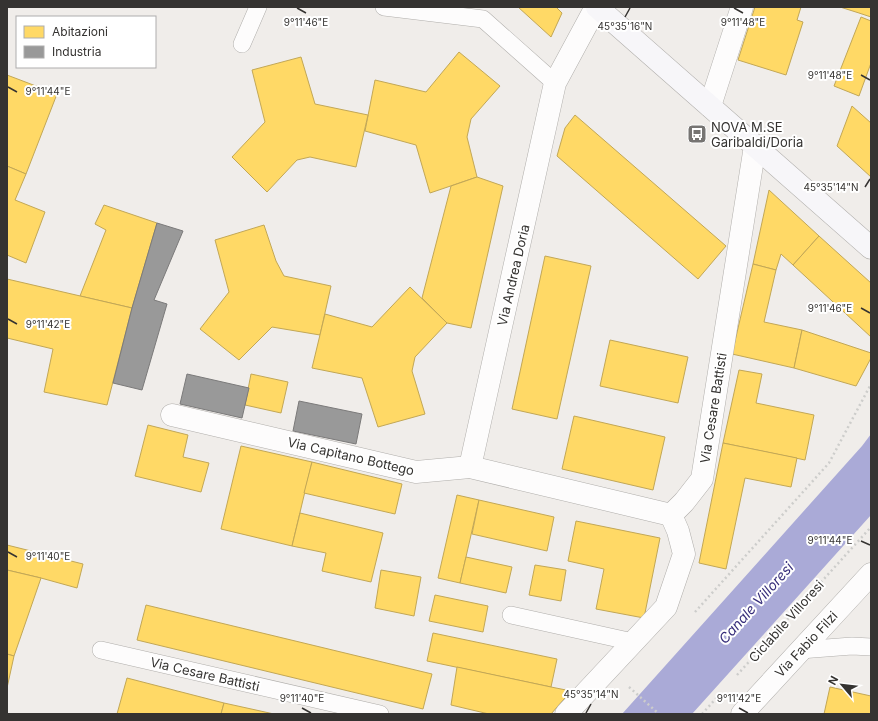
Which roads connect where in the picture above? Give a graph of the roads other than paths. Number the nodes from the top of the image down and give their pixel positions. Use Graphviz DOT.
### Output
graph roads {
  1 [pos="258,7"];
  2 [pos="384,7"];
  3 [pos="596,7"];
  4 [pos="742,7"];
  5 [pos="242,44"];
  6 [pos="556,83"];
  7 [pos="710,106"];
  8 [pos="755,146"];
  9 [pos="871,248"];
  10 [pos="172,415"];
  11 [pos="470,467"];
  12 [pos="671,515"];
  13 [pos="871,574"];
  14 [pos="511,615"];
  15 [pos="633,642"];
  16 [pos="871,647"];
  17 [pos="101,650"];
  18 [pos="800,650"];
  19 [pos="380,714"];
  20 [pos="566,714"];
  21 [pos="742,714"];
  1 -- 5 [label="lane"];
  2 -- 6 [label="lane"];
  3 -- 6 [label="street, Via Andrea Doria"];
  3 -- 7 [label="main road"];
  4 -- 7 [label="street"];
  6 -- 11 [label="street, Via Andrea Doria"];
  7 -- 8 [label="main road"];
  8 -- 9 [label="main road"];
  8 -- 12 [label="street, Via Cesare Battisti"];
  10 -- 11 [label="street, Via Capitano Bottego"];
  11 -- 12 [label="street, Via Capitano Bottego"];
  12 -- 15 [label="street"];
  13 -- 18 [label="street, Via Fabio Filzi"];
  14 -- 15 [label="lane"];
  15 -- 20 [label="street"];
  16 -- 18 [label="lane"];
  17 -- 19 [label="lane, Via Cesare Battisti"];
  18 -- 21 [label="street, Via Fabio Filzi"];
}
